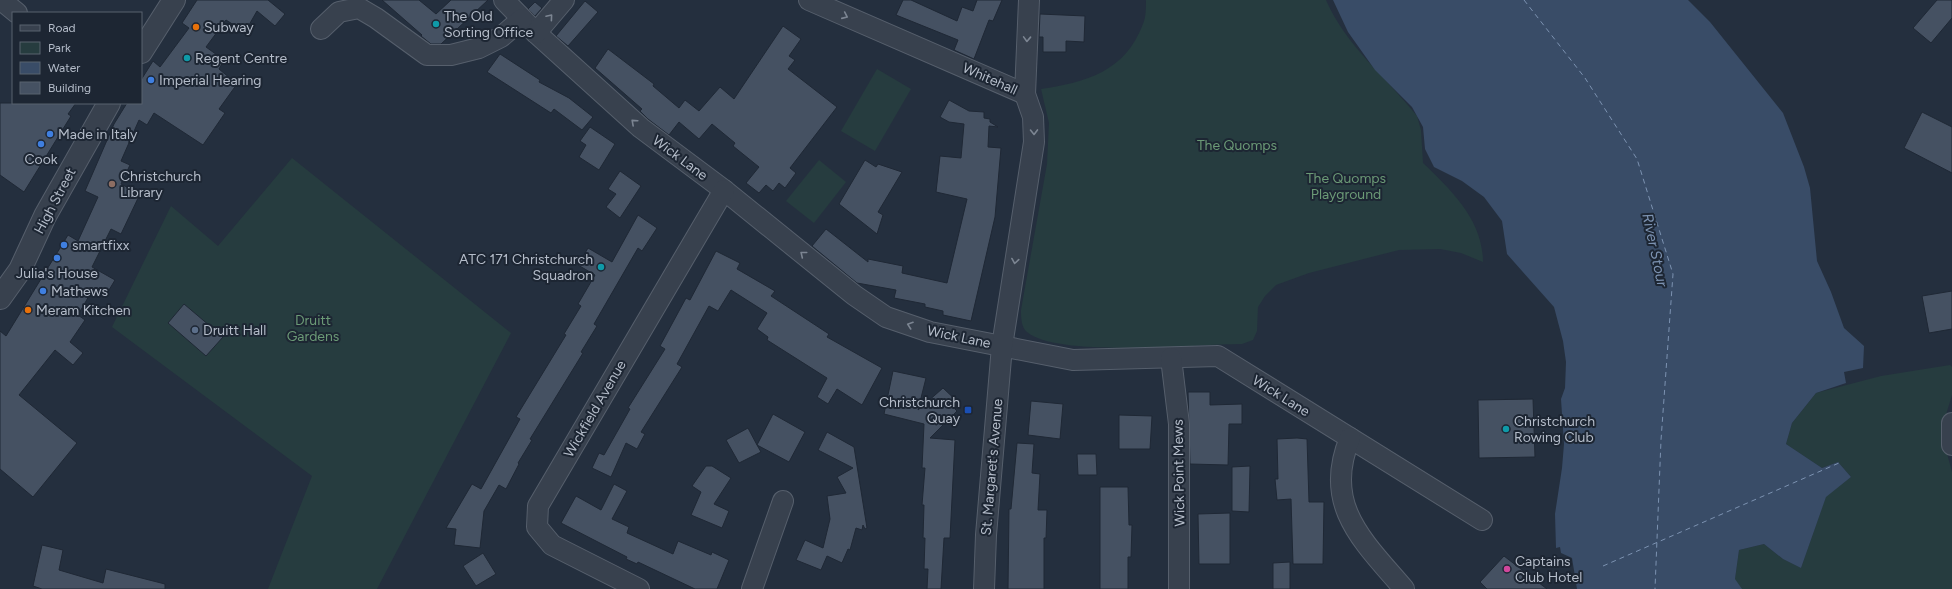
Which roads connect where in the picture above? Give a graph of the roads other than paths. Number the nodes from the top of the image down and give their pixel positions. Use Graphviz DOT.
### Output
graph roads {
  1 [pos="1,0"];
  2 [pos="174,0"];
  3 [pos="504,0"];
  4 [pos="564,0"];
  5 [pos="809,0"];
  6 [pos="1028,0"];
  7 [pos="16,12"];
  8 [pos="522,19"];
  9 [pos="320,29"];
  10 [pos="536,33"];
  11 [pos="142,50"];
  12 [pos="1025,94"];
  13 [pos="108,104"];
  14 [pos="724,190"];
  15 [pos="0,298"];
  16 [pos="1002,346"];
  17 [pos="1171,358"];
  18 [pos="1952,423"];
  19 [pos="1350,438"];
  20 [pos="1952,445"];
  21 [pos="783,501"];
  22 [pos="1482,520"];
  23 [pos="639,589"];
  24 [pos="752,589"];
  25 [pos="984,589"];
  26 [pos="1179,589"];
  27 [pos="1404,589"];
  1 -- 7 [label="street"];
  2 -- 11 [label="street"];
  3 -- 8 [label="street, Wick Lane"];
  10 -- 4 [label="street, one-way"];
  5 -- 12 [label="street, Whitehall, one-way"];
  6 -- 12 [label="street, one-way"];
  8 -- 9 [label="street"];
  8 -- 10 [label="street, Wick Lane"];
  14 -- 10 [label="street, Wick Lane, one-way"];
  12 -- 16 [label="street, Whitehall, one-way"];
  13 -- 15 [label="street, High Street"];
  16 -- 14 [label="street, Wick Lane, one-way"];
  14 -- 23 [label="street, Wickfield Avenue"];
  16 -- 17 [label="street, Wick Lane"];
  16 -- 25 [label="street, St. Margaret's Avenue"];
  17 -- 19 [label="street, Wick Lane"];
  17 -- 26 [label="street, Wick Point Mews"];
  18 -- 20 [label="street"];
  19 -- 22 [label="street, Wick Lane"];
  19 -- 27 [label="street"];
  21 -- 24 [label="street"];
}
